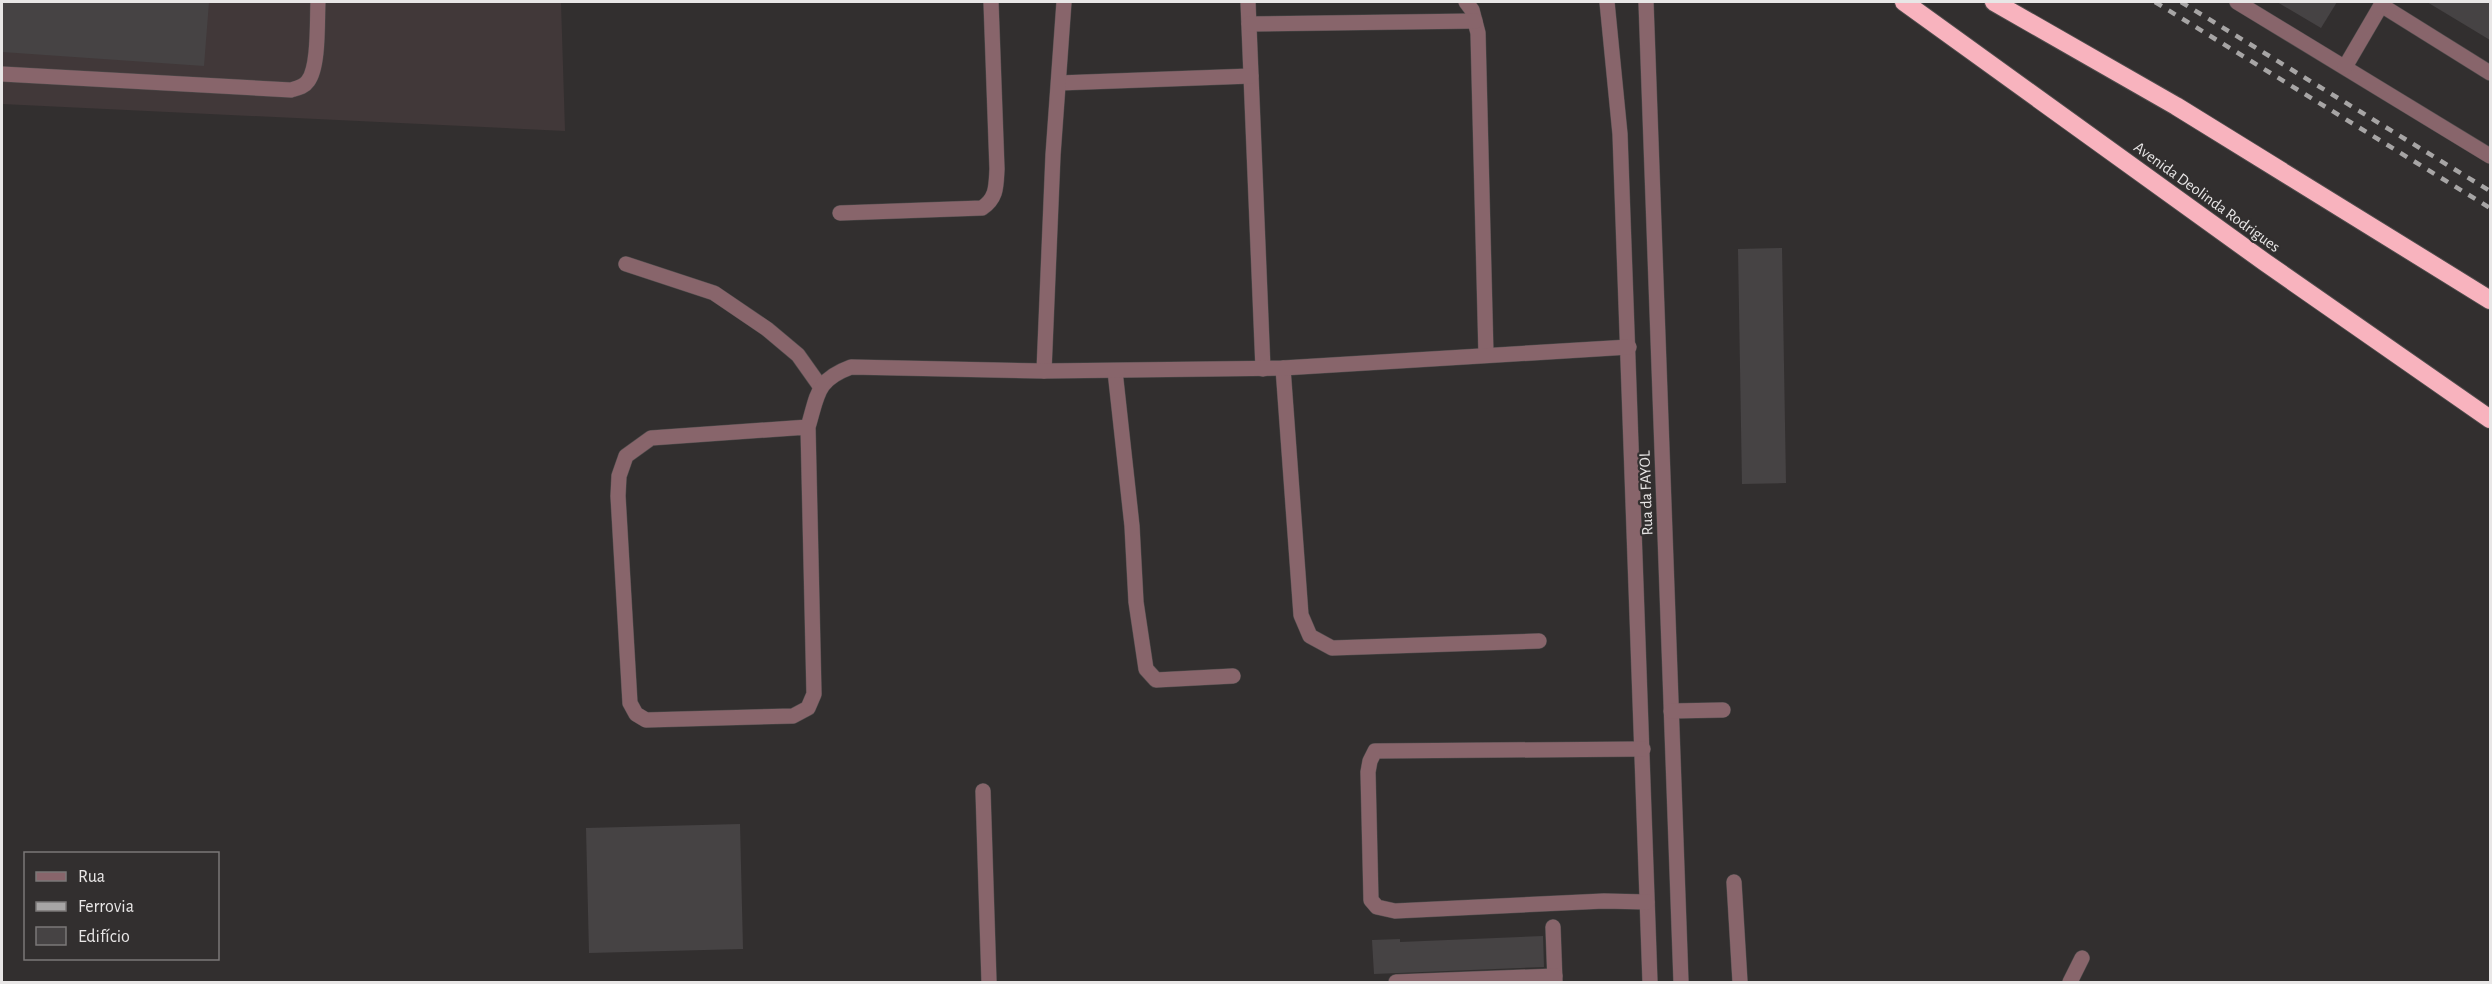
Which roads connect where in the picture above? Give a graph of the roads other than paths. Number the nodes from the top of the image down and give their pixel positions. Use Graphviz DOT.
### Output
graph roads {
  1 [pos="318,2"];
  2 [pos="991,2"];
  3 [pos="1064,2"];
  4 [pos="1248,2"];
  5 [pos="1466,2"];
  6 [pos="1607,2"];
  7 [pos="1646,2"];
  8 [pos="1904,2"];
  9 [pos="1994,2"];
  10 [pos="2237,2"];
  11 [pos="2382,3"];
  12 [pos="1475,21"];
  13 [pos="1249,24"];
  14 [pos="2345,67"];
  15 [pos="2490,73"];
  16 [pos="2,74"];
  17 [pos="1251,76"];
  18 [pos="1059,83"];
  19 [pos="2490,156"];
  20 [pos="840,213"];
  21 [pos="626,264"];
  22 [pos="2490,300"];
  23 [pos="1629,346"];
  24 [pos="1486,355"];
  25 [pos="1263,369"];
  26 [pos="1282,369"];
  27 [pos="1044,371"];
  28 [pos="1115,371"];
  29 [pos="820,386"];
  30 [pos="2490,419"];
  31 [pos="808,427"];
  32 [pos="1539,640"];
  33 [pos="1233,676"];
  34 [pos="1723,710"];
  35 [pos="1671,711"];
  36 [pos="1643,749"];
  37 [pos="983,791"];
  38 [pos="1734,882"];
  39 [pos="1647,902"];
  40 [pos="1553,927"];
  41 [pos="2082,958"];
  42 [pos="1555,979"];
  43 [pos="989,982"];
  44 [pos="1396,982"];
  45 [pos="1421,982"];
  46 [pos="1650,982"];
  47 [pos="1681,982"];
  48 [pos="1740,982"];
  49 [pos="2070,982"];
  1 -- 16 [label="street"];
  2 -- 20 [label="street"];
  3 -- 18 [label="street"];
  4 -- 13 [label="street"];
  5 -- 12 [label="street"];
  6 -- 23 [label="street, Rua da FAYOL"];
  7 -- 35 [label="street, Rua da FAYOL"];
  8 -- 30 [label="highway, Avenida Deolinda Rodrigues"];
  9 -- 22 [label="highway"];
  10 -- 14 [label="street"];
  11 -- 14 [label="street"];
  11 -- 15 [label="street"];
  12 -- 13 [label="street"];
  12 -- 24 [label="street"];
  13 -- 17 [label="street"];
  14 -- 19 [label="street"];
  17 -- 18 [label="street"];
  17 -- 25 [label="street"];
  18 -- 27 [label="street"];
  21 -- 29 [label="street"];
  23 -- 24 [label="street"];
  23 -- 36 [label="street, Rua da FAYOL"];
  24 -- 26 [label="street"];
  25 -- 26 [label="street"];
  25 -- 28 [label="street"];
  26 -- 32 [label="street"];
  27 -- 28 [label="street"];
  27 -- 29 [label="street"];
  28 -- 33 [label="street"];
  29 -- 31 [label="street"];
  31 -- 31 [label="street"];
  34 -- 35 [label="street"];
  35 -- 47 [label="street, Rua da FAYOL"];
  36 -- 39 [label="street, Rua da FAYOL"];
  36 -- 39 [label="street"];
  37 -- 43 [label="street"];
  38 -- 48 [label="street"];
  39 -- 46 [label="street, Rua da FAYOL"];
  40 -- 42 [label="street"];
  41 -- 49 [label="street"];
  42 -- 45 [label="street"];
  44 -- 45 [label="street"];
}
